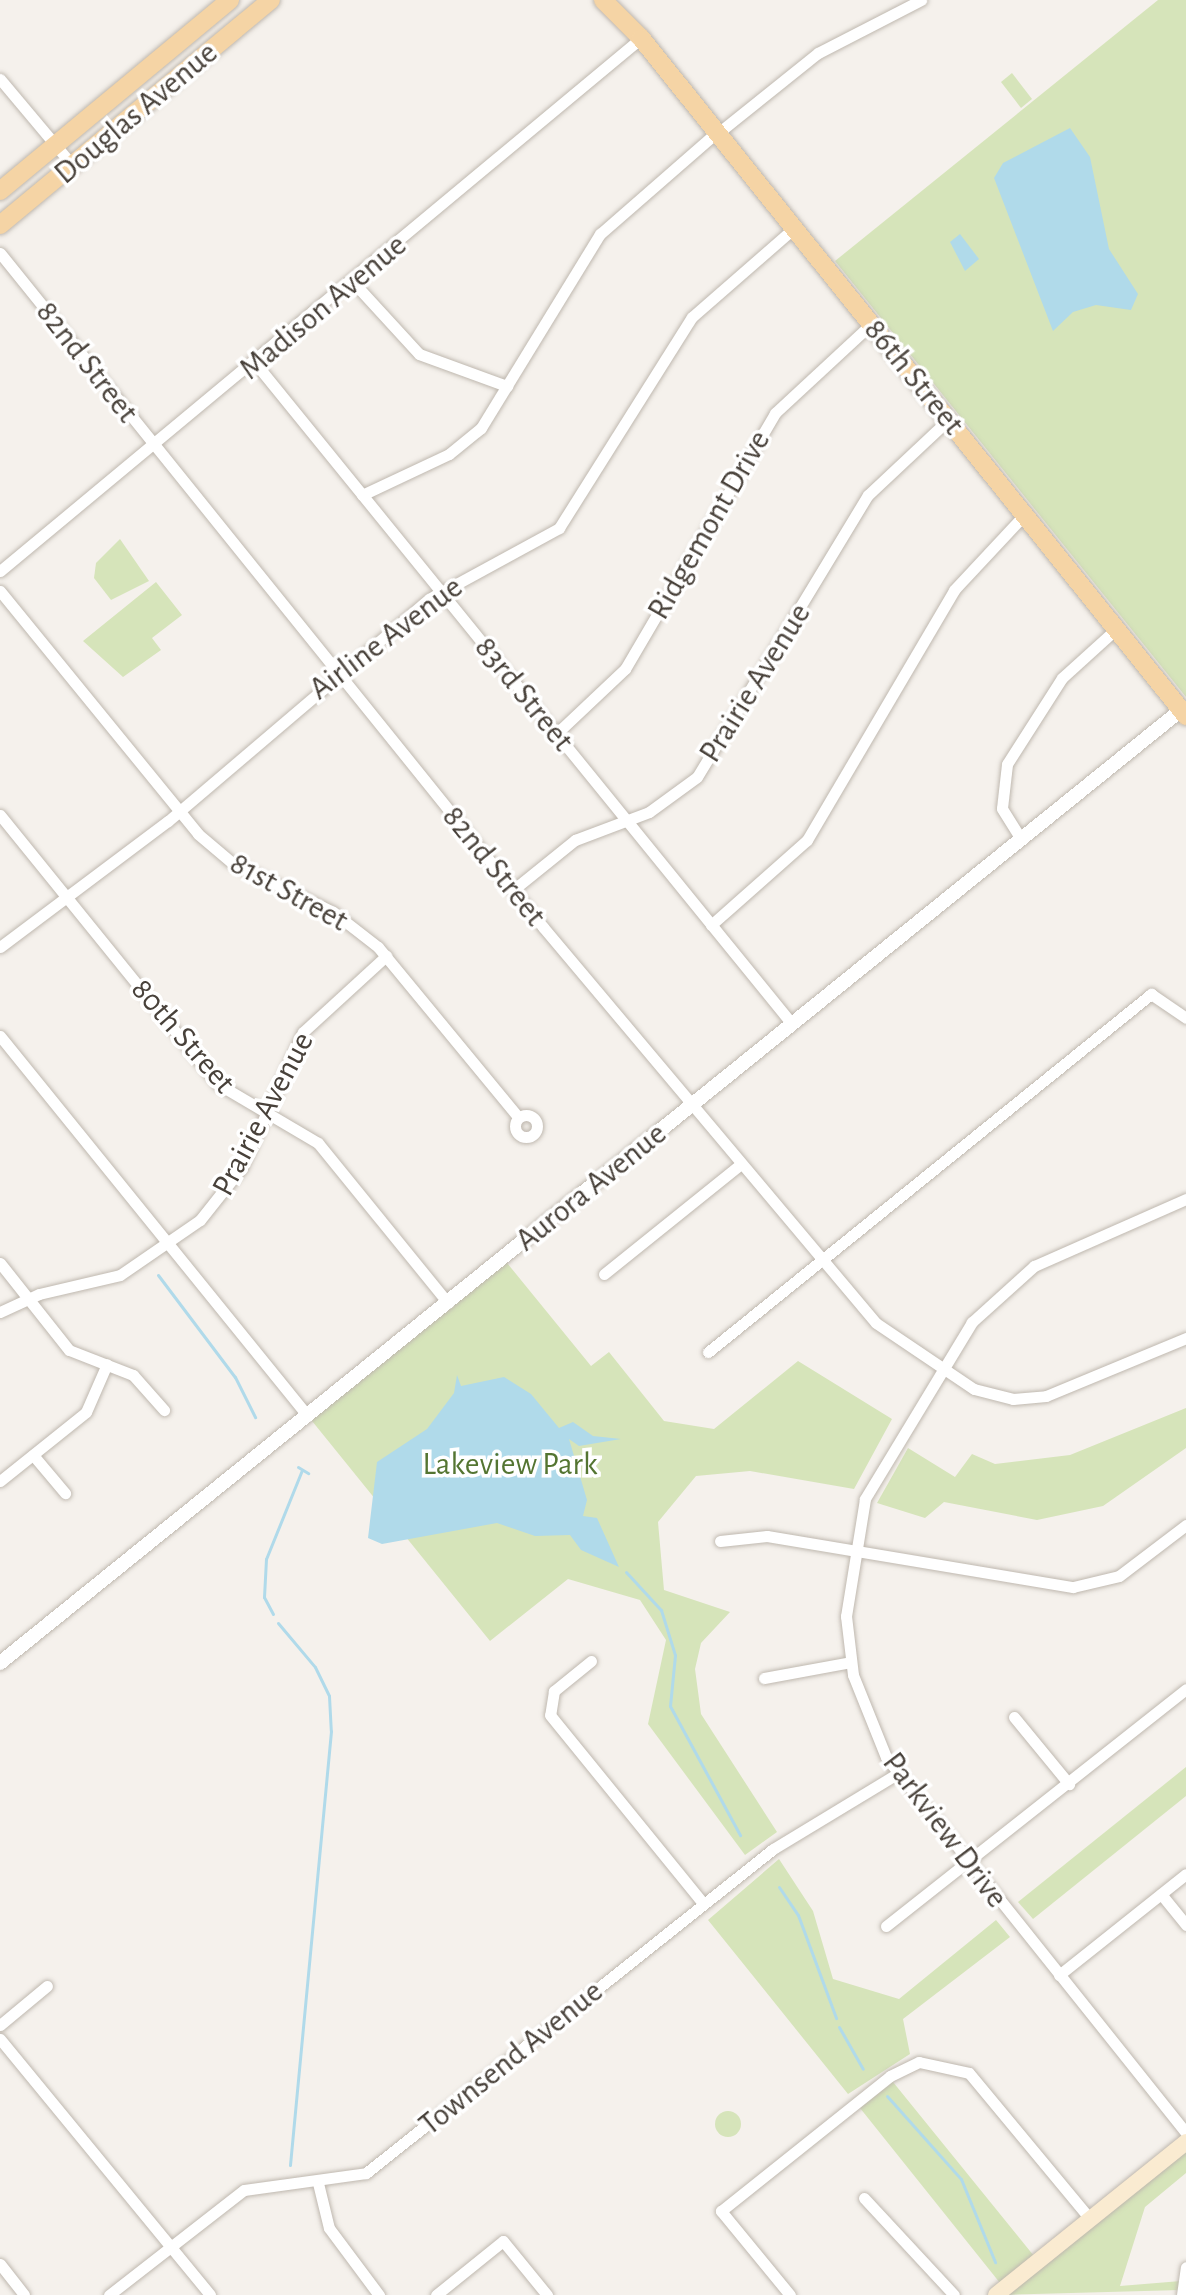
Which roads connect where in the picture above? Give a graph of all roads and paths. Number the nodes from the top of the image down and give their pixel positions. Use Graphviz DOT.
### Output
graph roads {
  1 [pos="230,0"];
  2 [pos="260,0"];
  3 [pos="271,0"];
  4 [pos="603,0"];
  5 [pos="621,0"];
  6 [pos="921,0"];
  7 [pos="641,38"];
  8 [pos="218,44"];
  9 [pos="0,79"];
  10 [pos="717,133"];
  11 [pos="56,145"];
  12 [pos="73,166"];
  13 [pos="0,191"];
  14 [pos="0,225"];
  15 [pos="794,228"];
  16 [pos="0,253"];
  17 [pos="354,283"];
  18 [pos="871,324"];
  19 [pos="256,364"];
  20 [pos="507,386"];
  21 [pos="948,420"];
  22 [pos="154,446"];
  23 [pos="362,495"];
  24 [pos="1024,515"];
  25 [pos="0,571"];
  26 [pos="0,591"];
  27 [pos="440,591"];
  28 [pos="1116,629"];
  29 [pos="337,673"];
  30 [pos="1183,713"];
  31 [pos="556,734"];
  32 [pos="179,811"];
  33 [pos="0,815"];
  34 [pos="627,822"];
  35 [pos="1021,839"];
  36 [pos="513,890"];
  37 [pos="68,898"];
  38 [pos="711,925"];
  39 [pos="0,947"];
  40 [pos="386,956"];
  41 [pos="1186,1018"];
  42 [pos="792,1024"];
  43 [pos="0,1036"];
  44 [pos="693,1104"];
  45 [pos="266,1114"];
  46 [pos="518,1117"];
  47 [pos="741,1164"];
  48 [pos="1186,1199"];
  49 [pos="169,1244"];
  50 [pos="819,1262"];
  51 [pos="0,1263"];
  52 [pos="604,1274"];
  53 [pos="28,1298"];
  54 [pos="448,1303"];
  55 [pos="0,1312"];
  56 [pos="1186,1338"];
  57 [pos="708,1352"];
  58 [pos="107,1364"];
  59 [pos="941,1367"];
  60 [pos="164,1410"];
  61 [pos="308,1416"];
  62 [pos="33,1455"];
  63 [pos="0,1481"];
  64 [pos="65,1493"];
  65 [pos="1186,1525"];
  66 [pos="720,1541"];
  67 [pos="852,1552"];
  68 [pos="591,1661"];
  69 [pos="851,1662"];
  70 [pos="0,1663"];
  71 [pos="764,1678"];
  72 [pos="1186,1689"];
  73 [pos="1014,1717"];
  74 [pos="897,1774"];
  75 [pos="1069,1784"];
  76 [pos="969,1865"];
  77 [pos="1186,1874"];
  78 [pos="1161,1894"];
  79 [pos="703,1903"];
  80 [pos="1186,1925"];
  81 [pos="886,1926"];
  82 [pos="1059,1975"];
  83 [pos="47,1986"];
  84 [pos="0,2025"];
  85 [pos="0,2039"];
  86 [pos="1186,2133"];
  87 [pos="1186,2142"];
  88 [pos="318,2183"];
  89 [pos="864,2198"];
  90 [pos="1090,2219"];
  91 [pos="167,2248"];
  92 [pos="0,2264"];
  93 [pos="1186,2267"];
  94 [pos="1182,2290"];
  95 [pos="24,2295"];
  96 [pos="109,2295"];
  97 [pos="210,2295"];
  98 [pos="379,2295"];
  99 [pos="436,2295"];
  100 [pos="547,2295"];
  101 [pos="790,2295"];
  102 [pos="954,2295"];
  103 [pos="996,2295"];
  1 -- 11 [label="main road, Douglas Avenue"];
  2 -- 8 [label="main road"];
  3 -- 8 [label="main road, Douglas Avenue"];
  4 -- 7 [label="main road, 86th Street"];
  5 -- 7 [label="main road, 86th Street"];
  6 -- 10 [label="street"];
  7 -- 10 [label="main road, 86th Street"];
  7 -- 17 [label="street, Madison Avenue"];
  8 -- 12 [label="main road, Douglas Avenue"];
  9 -- 11 [label="street"];
  10 -- 15 [label="main road, 86th Street"];
  10 -- 20 [label="street"];
  11 -- 12 [label="street"];
  11 -- 13 [label="main road, Douglas Avenue"];
  12 -- 14 [label="main road, Douglas Avenue"];
  15 -- 18 [label="main road, 86th Street"];
  15 -- 27 [label="street, Airline Avenue"];
  16 -- 22 [label="street, 82nd Street"];
  17 -- 19 [label="street, Madison Avenue"];
  17 -- 20 [label="street"];
  18 -- 21 [label="main road, 86th Street"];
  18 -- 31 [label="street, Ridgemont Drive"];
  19 -- 22 [label="street, Madison Avenue"];
  19 -- 23 [label="street, 83rd Street"];
  20 -- 23 [label="street"];
  21 -- 24 [label="main road, 86th Street"];
  21 -- 34 [label="street, Prairie Avenue"];
  22 -- 25 [label="street, Madison Avenue"];
  22 -- 29 [label="street, 82nd Street"];
  23 -- 27 [label="street, 83rd Street"];
  24 -- 28 [label="main road, 86th Street"];
  24 -- 38 [label="street"];
  26 -- 32 [label="street, 81st Street"];
  27 -- 29 [label="street, Airline Avenue"];
  27 -- 31 [label="street, 83rd Street"];
  28 -- 30 [label="main road, 86th Street"];
  28 -- 35 [label="street"];
  29 -- 32 [label="street, Airline Avenue"];
  29 -- 36 [label="street, 82nd Street"];
  30 -- 35 [label="street, Aurora Avenue"];
  31 -- 34 [label="street, 83rd Street"];
  32 -- 37 [label="street, Airline Avenue"];
  32 -- 40 [label="street, 81st Street"];
  33 -- 37 [label="street, 80th Street"];
  34 -- 36 [label="street, Prairie Avenue"];
  34 -- 38 [label="street, 83rd Street"];
  35 -- 42 [label="street, Aurora Avenue"];
  36 -- 44 [label="street, 82nd Street"];
  37 -- 39 [label="street, Airline Avenue"];
  37 -- 45 [label="street, 80th Street"];
  38 -- 42 [label="street, 83rd Street"];
  40 -- 45 [label="street, Prairie Avenue"];
  40 -- 46 [label="street, 81st Street"];
  41 -- 50 [label="street"];
  42 -- 44 [label="street, Aurora Avenue"];
  43 -- 49 [label="street"];
  44 -- 47 [label="street, 82nd Street"];
  44 -- 54 [label="street, Aurora Avenue"];
  45 -- 49 [label="street, Prairie Avenue"];
  45 -- 54 [label="street, 80th Street"];
  47 -- 50 [label="street, 82nd Street"];
  47 -- 52 [label="street"];
  48 -- 59 [label="street, Parkview Drive"];
  49 -- 53 [label="street, Prairie Avenue"];
  49 -- 61 [label="street"];
  50 -- 57 [label="street"];
  50 -- 59 [label="street, 82nd Street"];
  51 -- 53 [label="street"];
  53 -- 55 [label="street, Prairie Avenue"];
  53 -- 58 [label="street"];
  54 -- 61 [label="street, Aurora Avenue"];
  56 -- 59 [label="street, 82nd Street"];
  58 -- 60 [label="street"];
  58 -- 62 [label="street"];
  59 -- 67 [label="street, Parkview Drive"];
  61 -- 70 [label="street, Aurora Avenue"];
  62 -- 63 [label="street"];
  62 -- 64 [label="street"];
  65 -- 67 [label="street"];
  66 -- 67 [label="street"];
  67 -- 69 [label="street, Parkview Drive"];
  68 -- 79 [label="street"];
  69 -- 71 [label="street"];
  69 -- 74 [label="street, Parkview Drive"];
  72 -- 75 [label="street"];
  73 -- 75 [label="street"];
  74 -- 76 [label="street, Parkview Drive"];
  74 -- 79 [label="street, Townsend Avenue"];
  75 -- 76 [label="street"];
  76 -- 81 [label="street"];
  76 -- 82 [label="street, Parkview Drive"];
  77 -- 78 [label="street"];
  78 -- 80 [label="street"];
  78 -- 82 [label="street"];
  79 -- 88 [label="street, Townsend Avenue"];
  82 -- 86 [label="street, Parkview Drive"];
  83 -- 84 [label="street"];
  85 -- 91 [label="street"];
  87 -- 90 [label="main road"];
  88 -- 91 [label="street, Townsend Avenue"];
  88 -- 98 [label="street"];
  89 -- 102 [label="street"];
  90 -- 101 [label="street"];
  90 -- 103 [label="main road"];
  91 -- 96 [label="street, Townsend Avenue"];
  91 -- 97 [label="street"];
  92 -- 95 [label="street"];
  93 -- 94 [label="street"];
  99 -- 100 [label="street"];
}
